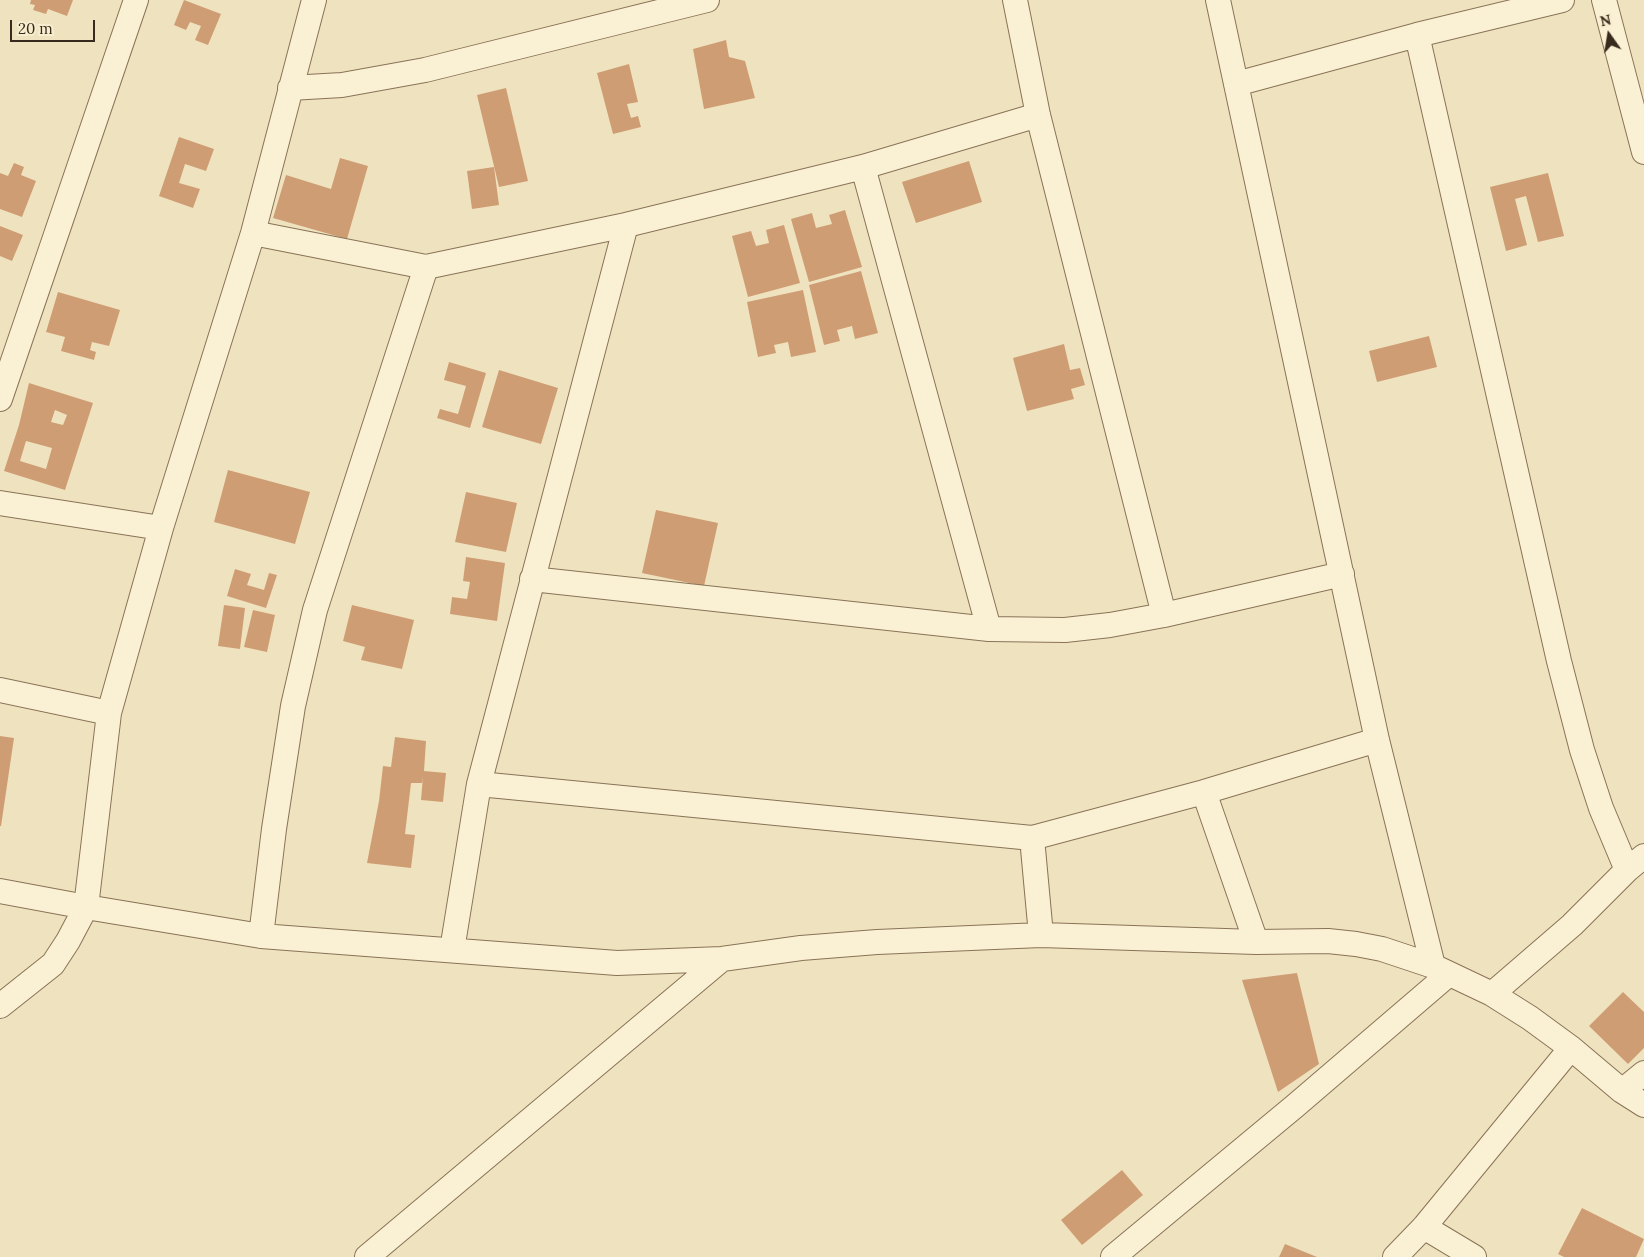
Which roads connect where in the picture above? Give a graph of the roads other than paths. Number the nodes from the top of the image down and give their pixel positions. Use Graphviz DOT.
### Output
graph roads {
  1 [pos="136,0"];
  2 [pos="314,0"];
  3 [pos="707,0"];
  4 [pos="1015,0"];
  5 [pos="1218,0"];
  6 [pos="1562,0"];
  7 [pos="1604,0"];
  8 [pos="1417,35"];
  9 [pos="1236,84"];
  10 [pos="290,88"];
  11 [pos="1038,115"];
  12 [pos="1644,152"];
  13 [pos="863,167"];
  14 [pos="626,225"];
  15 [pos="253,233"];
  16 [pos="426,266"];
  17 [pos="0,399"];
  18 [pos="0,503"];
  19 [pos="161,528"];
  20 [pos="1342,574"];
  21 [pos="532,579"];
  22 [pos="1164,615"];
  23 [pos="989,629"];
  24 [pos="0,690"];
  25 [pos="110,713"];
  26 [pos="1377,740"];
  27 [pos="479,784"];
  28 [pos="1204,792"];
  29 [pos="1032,838"];
  30 [pos="1636,863"];
  31 [pos="0,891"];
  32 [pos="86,908"];
  33 [pos="1041,935"];
  34 [pos="261,936"];
  35 [pos="1256,942"];
  36 [pos="452,950"];
  37 [pos="722,959"];
  38 [pos="1441,970"];
  39 [pos="1492,994"];
  40 [pos="0,1006"];
  41 [pos="1571,1048"];
  42 [pos="1644,1073"];
  43 [pos="1622,1091"];
  44 [pos="1644,1105"];
  45 [pos="1424,1227"];
  46 [pos="1127,1249"];
  47 [pos="367,1257"];
  48 [pos="1113,1257"];
  49 [pos="1395,1257"];
  50 [pos="1474,1257"];
  1 -- 17 [label="street"];
  2 -- 10 [label="street"];
  3 -- 10 [label="street"];
  4 -- 11 [label="street"];
  5 -- 9 [label="street"];
  6 -- 8 [label="street"];
  7 -- 12 [label="street"];
  8 -- 9 [label="street"];
  8 -- 30 [label="street"];
  9 -- 20 [label="street"];
  10 -- 15 [label="street"];
  11 -- 13 [label="street"];
  11 -- 22 [label="street"];
  13 -- 14 [label="street"];
  13 -- 23 [label="street"];
  14 -- 16 [label="street"];
  14 -- 21 [label="street"];
  15 -- 16 [label="street"];
  15 -- 19 [label="street"];
  16 -- 34 [label="street"];
  18 -- 19 [label="street"];
  19 -- 25 [label="street"];
  20 -- 22 [label="street"];
  20 -- 26 [label="street"];
  21 -- 23 [label="street"];
  21 -- 27 [label="street"];
  22 -- 23 [label="street"];
  24 -- 25 [label="street"];
  25 -- 32 [label="street"];
  26 -- 28 [label="street"];
  26 -- 38 [label="street"];
  27 -- 29 [label="street"];
  27 -- 36 [label="street"];
  28 -- 29 [label="street"];
  28 -- 35 [label="street"];
  29 -- 33 [label="street"];
  30 -- 39 [label="street"];
  31 -- 32 [label="street"];
  32 -- 34 [label="street"];
  32 -- 40 [label="street"];
  33 -- 35 [label="street"];
  33 -- 37 [label="street"];
  34 -- 36 [label="street"];
  35 -- 38 [label="street"];
  36 -- 37 [label="street"];
  37 -- 47 [label="street"];
  38 -- 39 [label="street"];
  38 -- 46 [label="street"];
  39 -- 41 [label="street"];
  41 -- 43 [label="street"];
  41 -- 45 [label="street"];
  42 -- 43 [label="street"];
  43 -- 44 [label="street"];
  45 -- 49 [label="street"];
  45 -- 50 [label="street"];
  46 -- 48 [label="street"];
}
